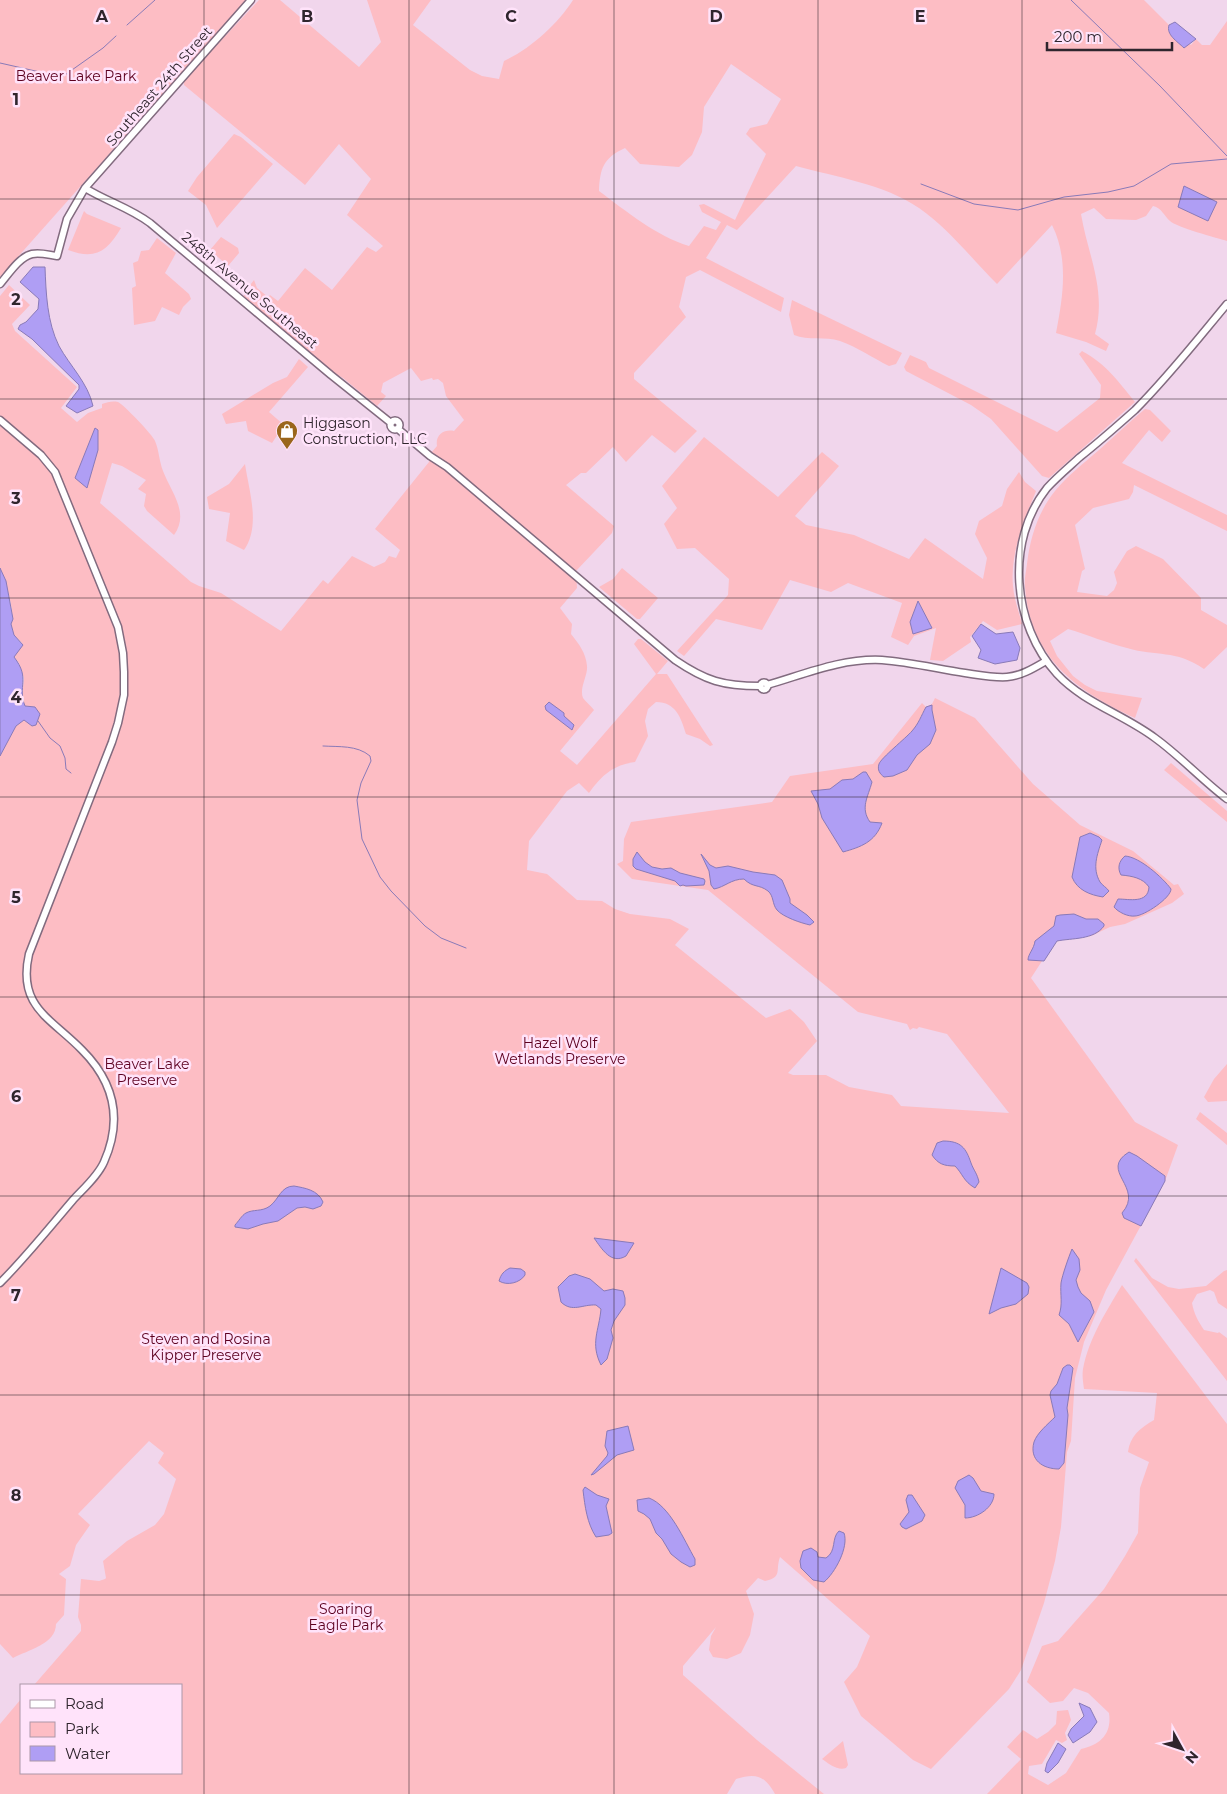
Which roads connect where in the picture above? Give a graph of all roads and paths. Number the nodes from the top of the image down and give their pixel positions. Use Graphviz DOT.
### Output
graph roads {
  1 [pos="251,0"];
  2 [pos="85,188"];
  3 [pos="0,284"];
  4 [pos="1227,304"];
  5 [pos="0,420"];
  6 [pos="1046,661"];
  7 [pos="1227,799"];
  8 [pos="0,1283"];
  1 -- 2 [label="street, Southeast 24th Street"];
  2 -- 3 [label="street, Southeast 24th Street"];
  2 -- 6 [label="street, 248th Avenue Southeast"];
  4 -- 6 [label="street"];
  5 -- 8 [label="street"];
  6 -- 7 [label="street"];
}
